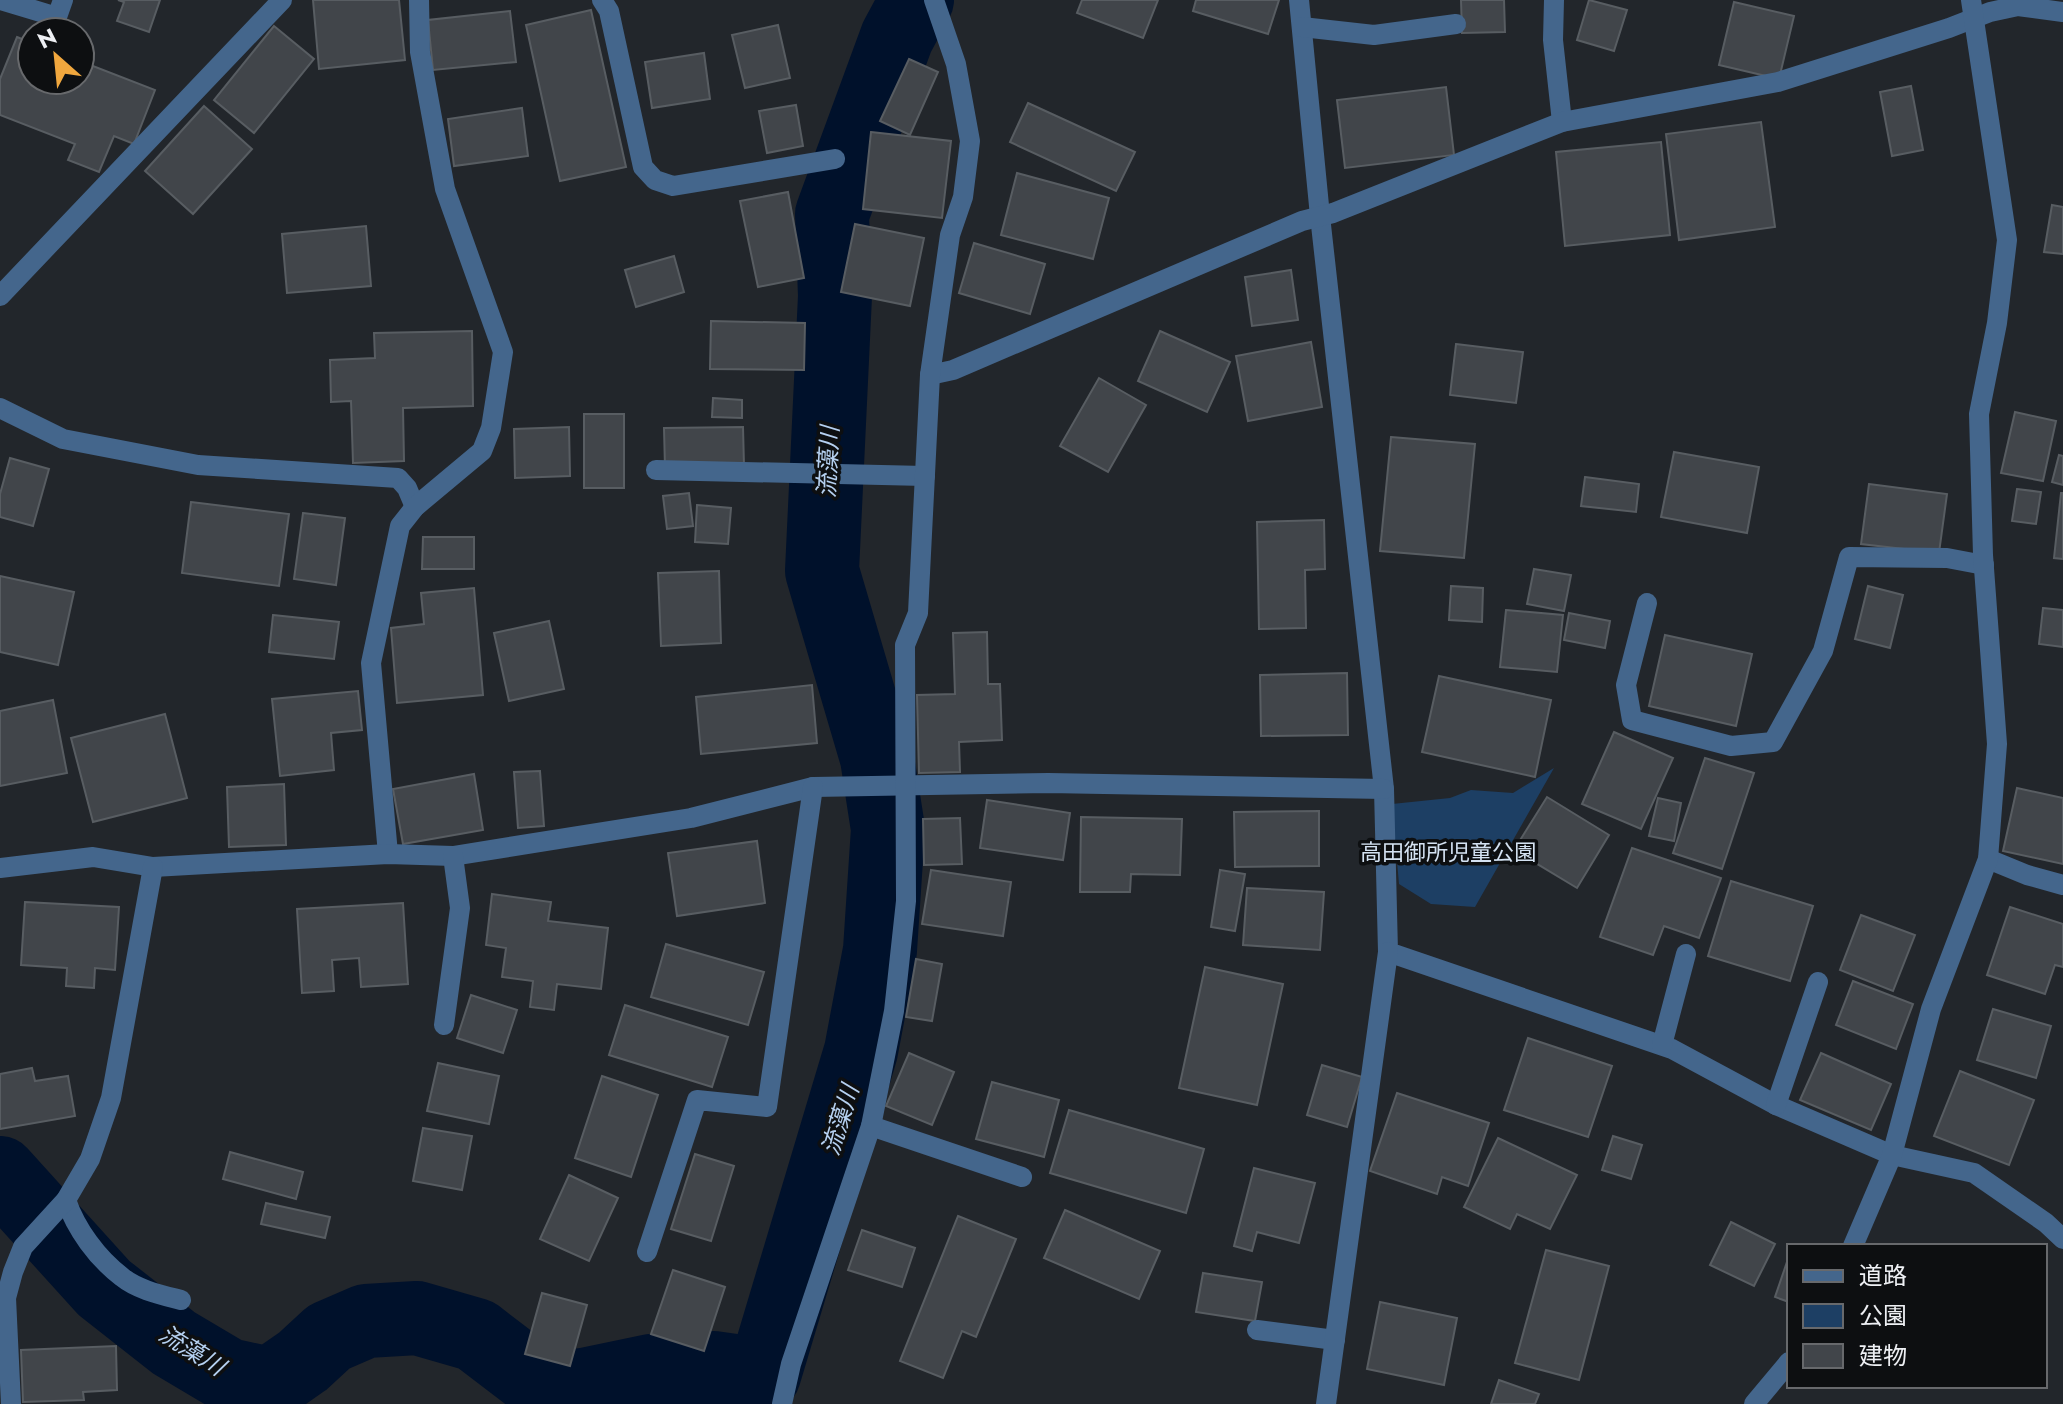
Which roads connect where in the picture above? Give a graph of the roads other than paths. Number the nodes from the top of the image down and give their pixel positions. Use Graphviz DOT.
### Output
graph roads {
  1 [pos="1,0"];
  2 [pos="63,0"];
  3 [pos="282,0"];
  4 [pos="419,0"];
  5 [pos="602,0"];
  6 [pos="934,0"];
  7 [pos="1299,0"];
  8 [pos="1554,0"];
  9 [pos="2018,3"];
  10 [pos="1972,9"];
  11 [pos="2063,12"];
  12 [pos="1456,24"];
  13 [pos="1302,27"];
  14 [pos="1562,122"];
  15 [pos="835,159"];
  16 [pos="1320,216"];
  17 [pos="0,296"];
  18 [pos="930,375"];
  19 [pos="0,408"];
  20 [pos="656,470"];
  21 [pos="925,476"];
  22 [pos="415,507"];
  23 [pos="1984,565"];
  24 [pos="1647,603"];
  25 [pos="902,784"];
  26 [pos="813,787"];
  27 [pos="1384,789"];
  28 [pos="388,854"];
  29 [pos="453,856"];
  30 [pos="1988,859"];
  31 [pos="153,867"];
  32 [pos="0,868"];
  33 [pos="2063,885"];
  34 [pos="1388,952"];
  35 [pos="1686,954"];
  36 [pos="1818,982"];
  37 [pos="444,1025"];
  38 [pos="1662,1045"];
  39 [pos="1776,1105"];
  40 [pos="871,1126"];
  41 [pos="1892,1155"];
  42 [pos="1022,1177"];
  43 [pos="60,1206"];
  44 [pos="2063,1239"];
  45 [pos="1854,1244"];
  46 [pos="647,1252"];
  47 [pos="181,1300"];
  48 [pos="1257,1330"];
  49 [pos="1335,1340"];
  50 [pos="1787,1364"];
  51 [pos="11,1404"];
  52 [pos="782,1404"];
  53 [pos="1326,1404"];
  54 [pos="1754,1404"];
  1 -- 2 [label="street"];
  3 -- 17 [label="street"];
  4 -- 22 [label="street"];
  5 -- 15 [label="street"];
  6 -- 18 [label="street"];
  7 -- 13 [label="street"];
  8 -- 14 [label="street"];
  9 -- 10 [label="street"];
  9 -- 11 [label="street"];
  10 -- 14 [label="street"];
  10 -- 23 [label="street"];
  12 -- 13 [label="street"];
  13 -- 16 [label="street"];
  14 -- 16 [label="street"];
  16 -- 18 [label="street"];
  16 -- 27 [label="street"];
  18 -- 21 [label="street"];
  19 -- 22 [label="street"];
  20 -- 21 [label="street"];
  21 -- 25 [label="street"];
  22 -- 28 [label="street"];
  23 -- 24 [label="street"];
  23 -- 30 [label="street"];
  25 -- 26 [label="street"];
  25 -- 27 [label="street"];
  25 -- 40 [label="street"];
  26 -- 29 [label="street"];
  26 -- 46 [label="street"];
  27 -- 34 [label="street"];
  28 -- 29 [label="street"];
  28 -- 31 [label="street"];
  29 -- 37 [label="street"];
  30 -- 33 [label="street"];
  30 -- 41 [label="street"];
  31 -- 32 [label="street"];
  31 -- 43 [label="street"];
  34 -- 38 [label="street"];
  34 -- 49 [label="street"];
  35 -- 38 [label="street"];
  36 -- 39 [label="street"];
  38 -- 39 [label="street"];
  39 -- 41 [label="street"];
  40 -- 42 [label="street"];
  40 -- 52 [label="street"];
  41 -- 44 [label="street"];
  41 -- 45 [label="street"];
  43 -- 47 [label="street"];
  43 -- 51 [label="street"];
  48 -- 49 [label="street"];
  49 -- 53 [label="street"];
  50 -- 54 [label="street"];
}
